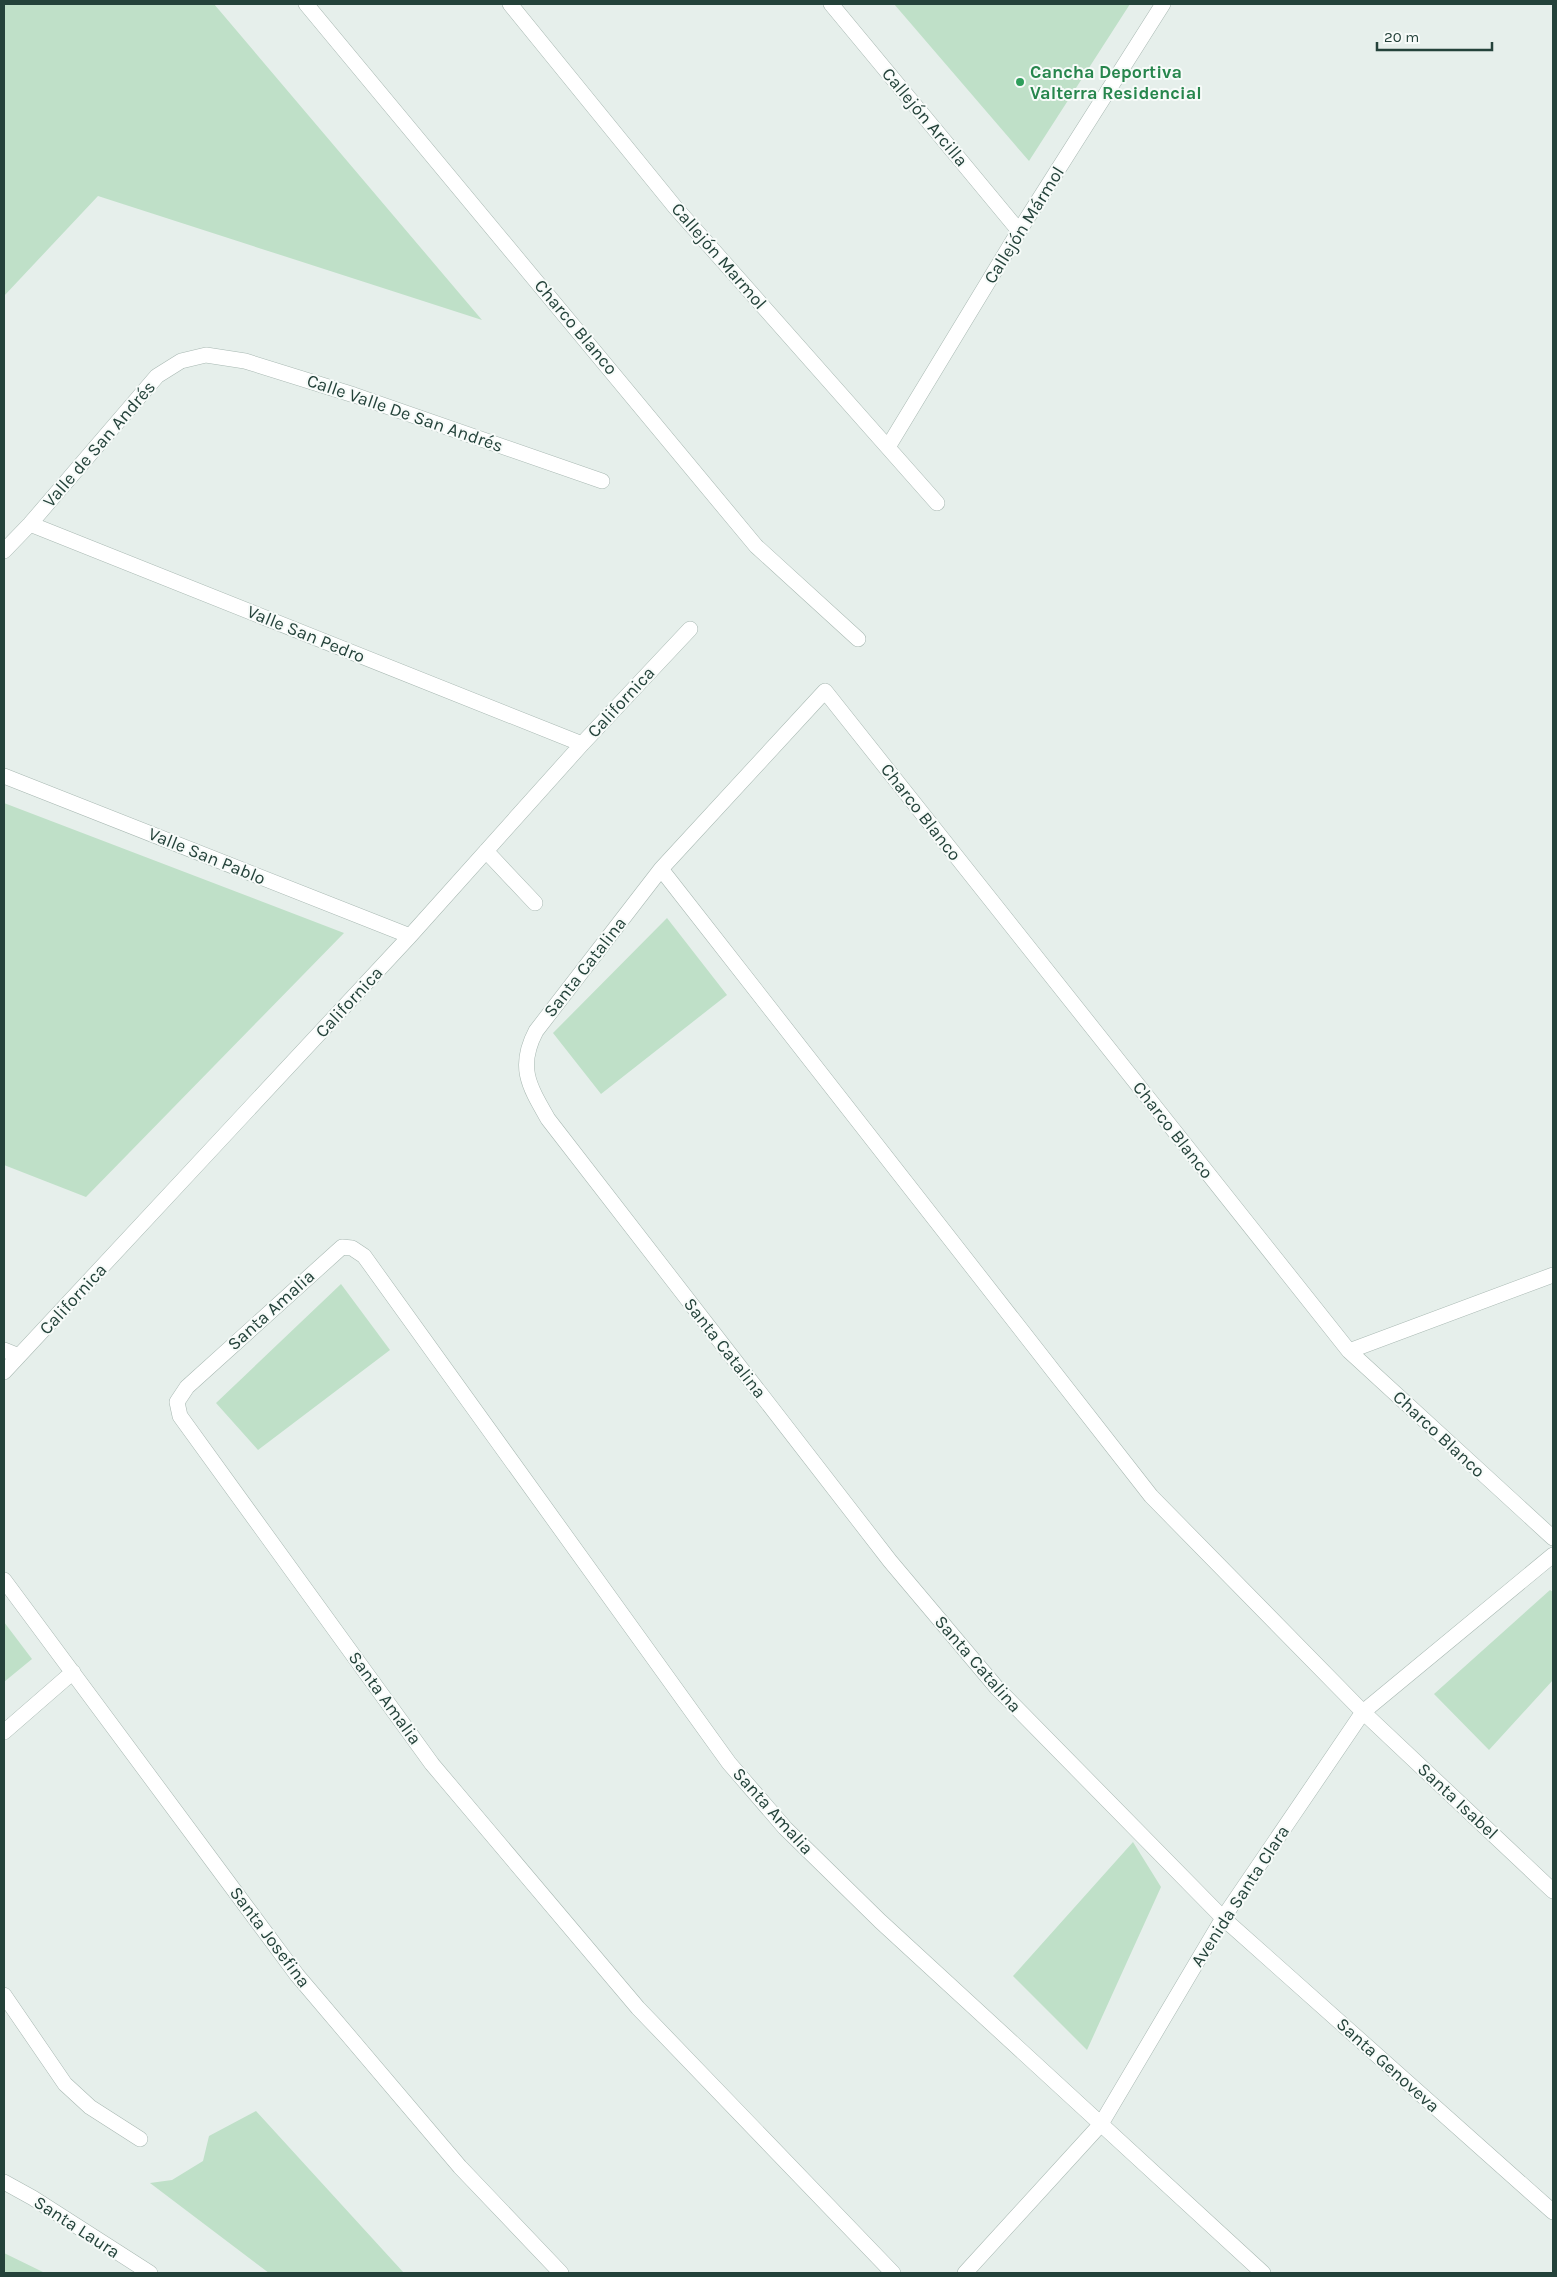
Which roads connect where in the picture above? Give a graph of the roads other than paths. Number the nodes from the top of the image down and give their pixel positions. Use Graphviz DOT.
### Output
graph roads {
  1 [pos="306,4"];
  2 [pos="510,4"];
  3 [pos="831,4"];
  4 [pos="1163,4"];
  5 [pos="1019,231"];
  6 [pos="206,355"];
  7 [pos="888,448"];
  8 [pos="602,481"];
  9 [pos="937,503"];
  10 [pos="30,524"];
  11 [pos="4,551"];
  12 [pos="690,629"];
  13 [pos="858,639"];
  14 [pos="825,691"];
  15 [pos="582,744"];
  16 [pos="4,776"];
  17 [pos="486,852"];
  18 [pos="661,869"];
  19 [pos="535,903"];
  20 [pos="410,936"];
  21 [pos="1553,1275"];
  22 [pos="4,1350"];
  23 [pos="1349,1351"];
  24 [pos="19,1356"];
  25 [pos="4,1372"];
  26 [pos="1553,1538"];
  27 [pos="1553,1555"];
  28 [pos="4,1580"];
  29 [pos="72,1672"];
  30 [pos="1363,1712"];
  31 [pos="4,1732"];
  32 [pos="1553,1891"];
  33 [pos="1223,1918"];
  34 [pos="4,1995"];
  35 [pos="1101,2124"];
  36 [pos="140,2139"];
  37 [pos="4,2182"];
  38 [pos="1553,2212"];
  39 [pos="150,2273"];
  40 [pos="561,2273"];
  41 [pos="893,2273"];
  42 [pos="965,2273"];
  43 [pos="1263,2273"];
  1 -- 13 [label="street, Charco Blanco"];
  2 -- 7 [label="street, Callejón Marmol"];
  3 -- 5 [label="street, Callejón Arcilla"];
  4 -- 5 [label="street, Callejón Mármol"];
  5 -- 7 [label="street, Callejón Mármol"];
  6 -- 8 [label="street, Calle Valle De San Andrés"];
  6 -- 10 [label="street, Valle de San Andrés"];
  7 -- 9 [label="street, Callejón Marmol"];
  10 -- 11 [label="street, Valle de San Andrés"];
  10 -- 15 [label="street, Valle San Pedro"];
  12 -- 15 [label="street, Californica"];
  14 -- 18 [label="street, Santa Catalina"];
  14 -- 23 [label="street, Charco Blanco"];
  15 -- 17 [label="street, Californica"];
  16 -- 20 [label="street, Valle San Pablo"];
  17 -- 19 [label="street"];
  17 -- 20 [label="street, Californica"];
  18 -- 30 [label="street"];
  18 -- 33 [label="street, Santa Catalina"];
  20 -- 24 [label="street, Californica"];
  21 -- 23 [label="street"];
  22 -- 24 [label="street"];
  23 -- 26 [label="street, Charco Blanco"];
  24 -- 25 [label="street, Californica"];
  27 -- 30 [label="street, Avenida Santa Clara"];
  28 -- 29 [label="street, Santa Josefina"];
  29 -- 31 [label="street"];
  29 -- 40 [label="street, Santa Josefina"];
  30 -- 32 [label="street, Santa Isabel"];
  30 -- 33 [label="street, Avenida Santa Clara"];
  33 -- 35 [label="street, Avenida Santa Clara"];
  33 -- 38 [label="street, Santa Genoveva"];
  34 -- 36 [label="street"];
  35 -- 41 [label="street, Santa Amalia"];
  35 -- 42 [label="street, Avenida Santa Clara"];
  35 -- 43 [label="street"];
  37 -- 39 [label="street, Santa Laura"];
}
